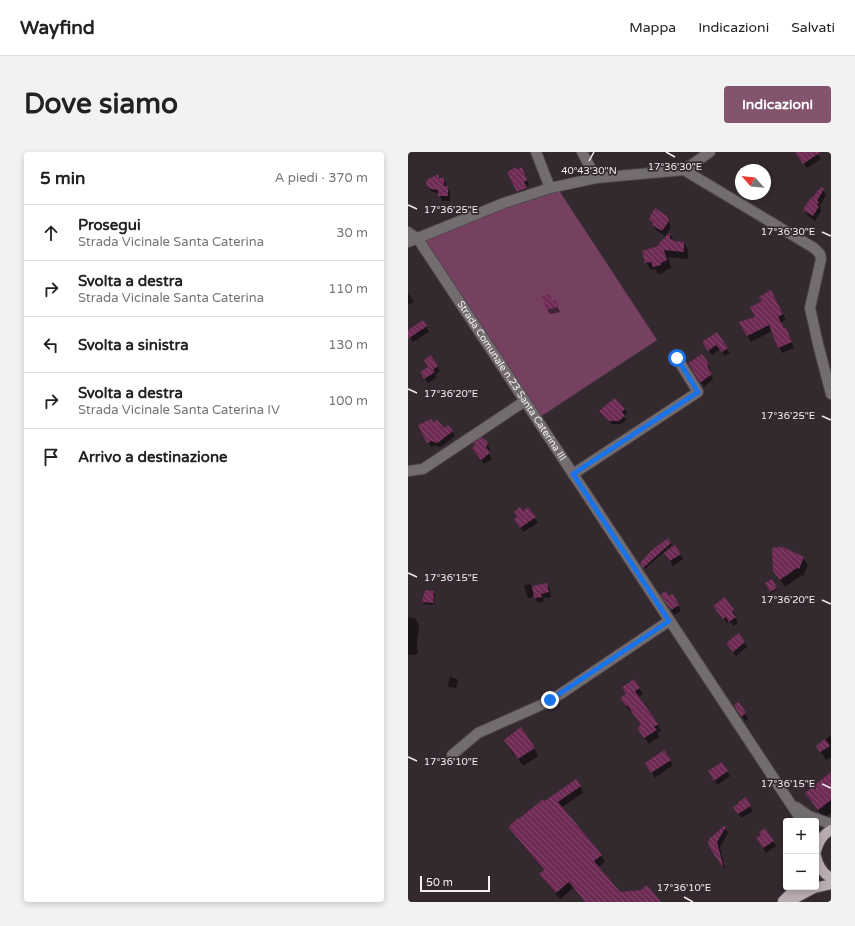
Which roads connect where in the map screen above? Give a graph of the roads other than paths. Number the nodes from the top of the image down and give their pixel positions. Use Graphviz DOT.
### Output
graph roads {
  1 [pos="536,152"];
  2 [pos="582,152"];
  3 [pos="708,153"];
  4 [pos="684,170"];
  5 [pos="596,178"];
  6 [pos="550,188"];
  7 [pos="408,232"];
  8 [pos="413,241"];
  9 [pos="677,358"];
  10 [pos="831,394"];
  11 [pos="525,401"];
  12 [pos="408,471"];
  13 [pos="573,474"];
  14 [pos="669,621"];
  15 [pos="452,755"];
  16 [pos="791,803"];
  17 [pos="800,818"];
  18 [pos="831,824"];
  19 [pos="831,830"];
  20 [pos="819,841"];
  21 [pos="819,865"];
  22 [pos="831,878"];
  23 [pos="831,884"];
  24 [pos="794,890"];
  25 [pos="782,902"];
  26 [pos="788,902"];
  1 -- 6 [label="street"];
  2 -- 5 [label="street"];
  3 -- 4 [label="street"];
  4 -- 5 [label="street"];
  4 -- 10 [label="street"];
  5 -- 6 [label="street"];
  6 -- 8 [label="street"];
  7 -- 8 [label="street"];
  8 -- 11 [label="street, Strada Comunale n.23 Santa Caterina III"];
  9 -- 13 [label="street"];
  11 -- 12 [label="street"];
  11 -- 13 [label="street, Strada Comunale n.23 Santa Caterina III"];
  13 -- 14 [label="street, Strada Comunale n.23 Santa Caterina III"];
  14 -- 15 [label="street"];
  14 -- 16 [label="street, Strada Comunale n.23 Santa Caterina III"];
  16 -- 17 [label="street, Strada Comunale n.23 Santa Caterina III"];
  16 -- 18 [label="street"];
  19 -- 20 [label="main road"];
  21 -- 22 [label="main road"];
  23 -- 26 [label="main road"];
  24 -- 25 [label="main road"];
}
